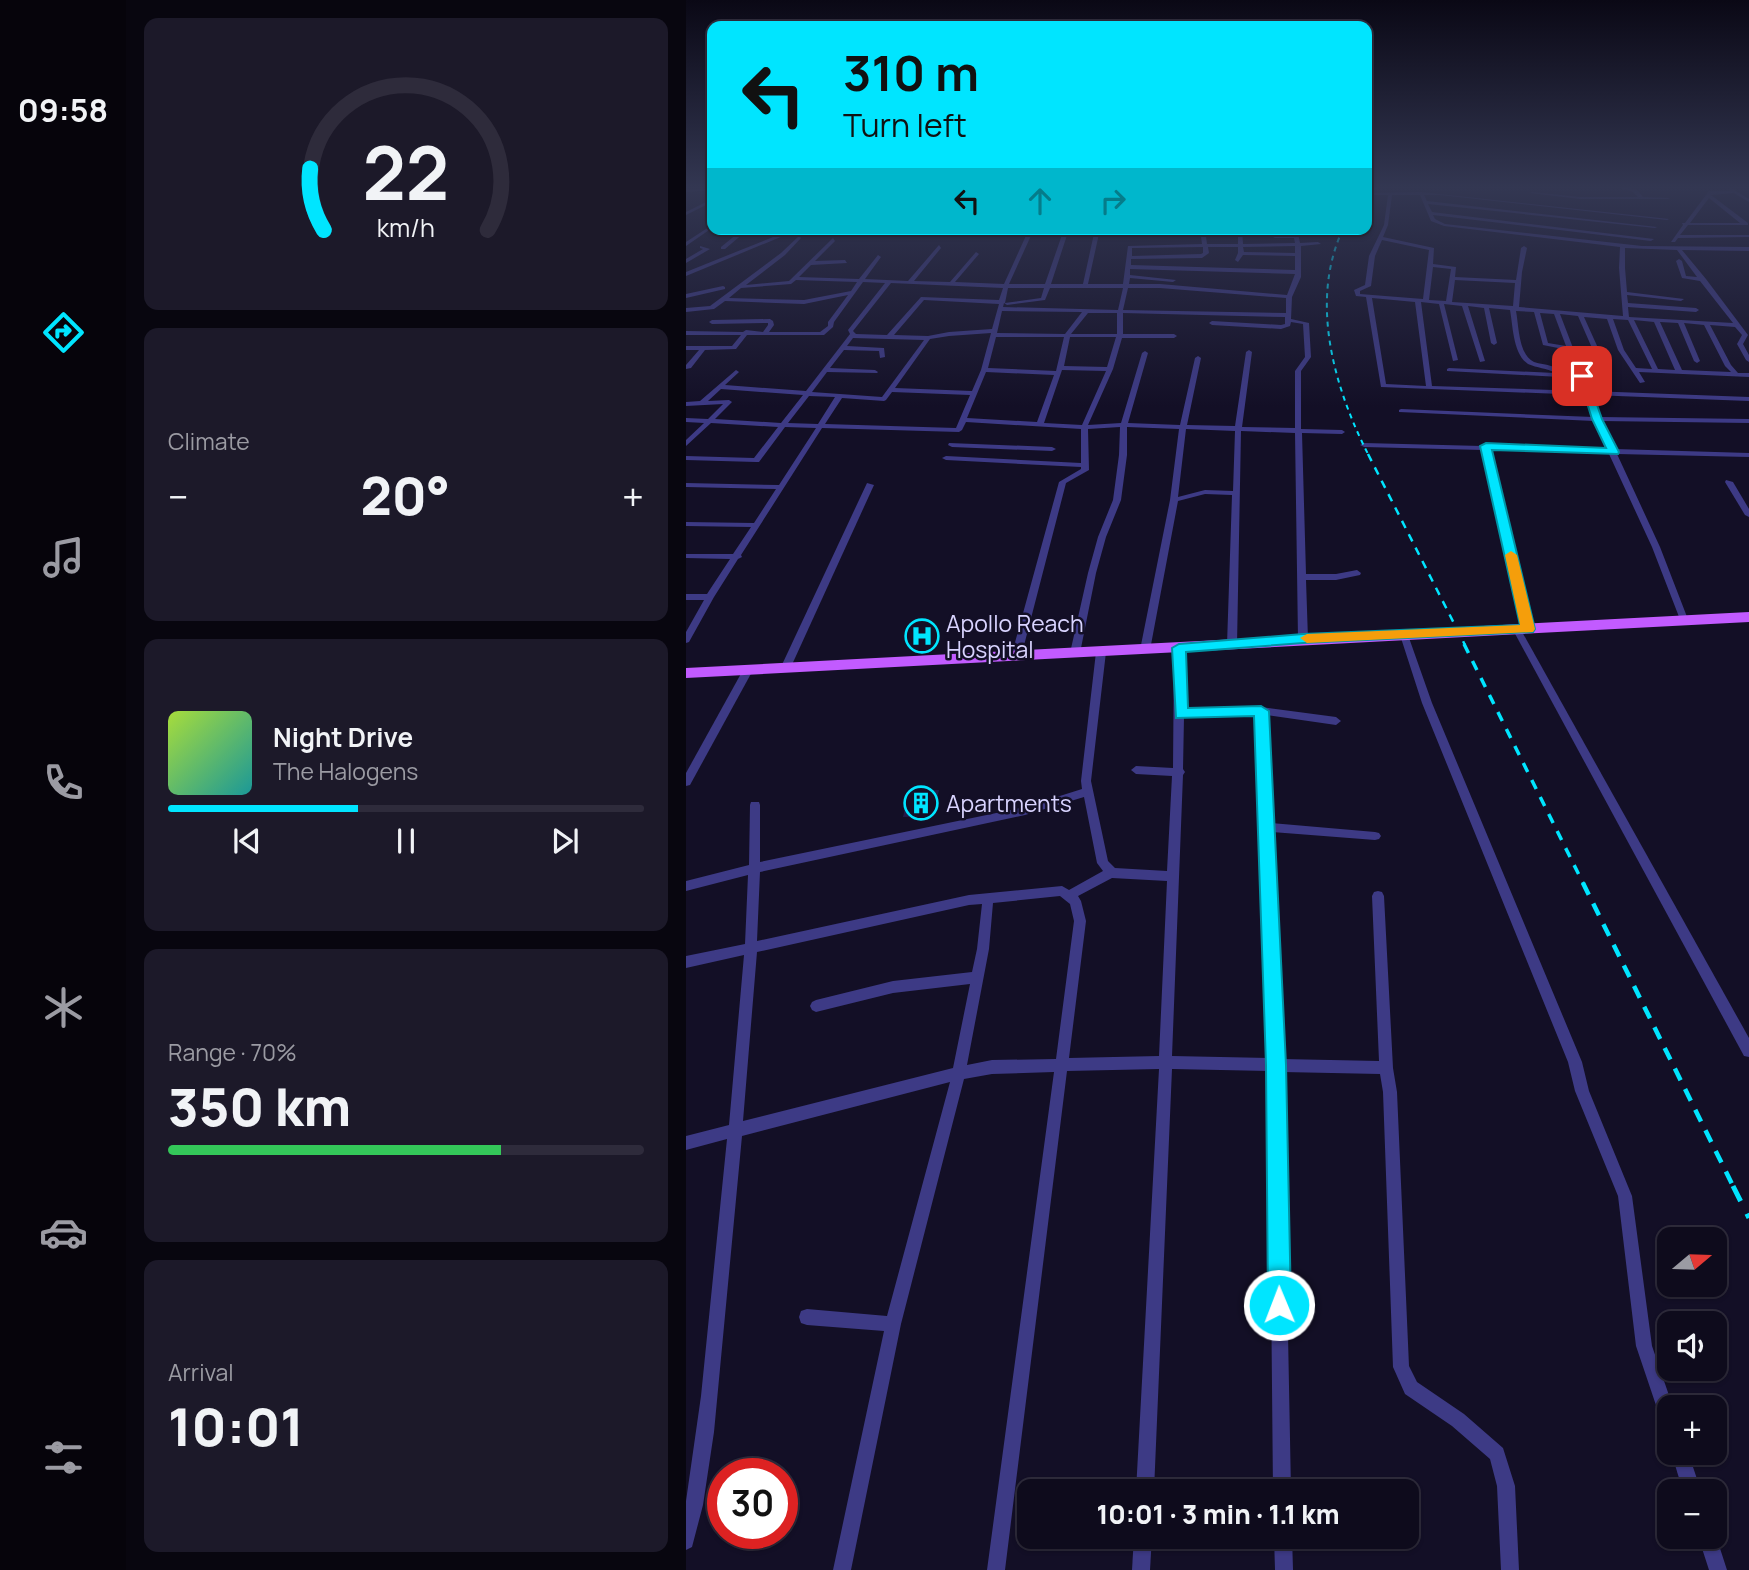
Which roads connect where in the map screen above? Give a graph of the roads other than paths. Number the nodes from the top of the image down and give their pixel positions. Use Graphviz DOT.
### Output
graph roads {
  1 [pos="722,260"];
  2 [pos="775,260"];
  3 [pos="813,260"];
  4 [pos="876,260"];
  5 [pos="928,260"];
  6 [pos="971,260"];
  7 [pos="1018,260"];
  8 [pos="1057,260"];
  9 [pos="1091,260"];
  10 [pos="1129,260"];
  11 [pos="1298,260"];
  12 [pos="1371,260"];
  13 [pos="1433,260"];
  14 [pos="1522,260"];
  15 [pos="1622,260"];
  16 [pos="1688,260"];
  17 [pos="1679,261"];
  18 [pos="845,262"];
  19 [pos="810,263"];
  20 [pos="1432,265"];
  21 [pos="1128,267"];
  22 [pos="1298,271"];
  23 [pos="686,274"];
  24 [pos="1127,276"];
  25 [pos="795,278"];
  26 [pos="1142,278"];
  27 [pos="1453,278"];
  28 [pos="863,280"];
  29 [pos="1704,280"];
  30 [pos="890,281"];
  31 [pos="910,282"];
  32 [pos="1518,282"];
  33 [pos="952,283"];
  34 [pos="777,284"];
  35 [pos="1006,286"];
  36 [pos="1049,286"];
  37 [pos="1085,286"];
  38 [pos="1126,286"];
  39 [pos="1140,286"];
  40 [pos="742,287"];
  41 [pos="723,288"];
  42 [pos="854,292"];
  43 [pos="1625,293"];
  44 [pos="1290,294"];
  45 [pos="686,296"];
  46 [pos="1369,297"];
  47 [pos="724,299"];
  48 [pos="1681,299"];
  49 [pos="761,301"];
  50 [pos="1422,301"];
  51 [pos="1445,303"];
  52 [pos="1464,304"];
  53 [pos="1001,305"];
  54 [pos="1626,305"];
  55 [pos="1486,306"];
  56 [pos="1515,308"];
  57 [pos="686,310"];
  58 [pos="1536,310"];
  59 [pos="1696,310"];
  60 [pos="1086,311"];
  61 [pos="1120,312"];
  62 [pos="1556,312"];
  63 [pos="1580,314"];
  64 [pos="1609,317"];
  65 [pos="1289,318"];
  66 [pos="1628,318"];
  67 [pos="1656,320"];
  68 [pos="712,322"];
  69 [pos="752,322"];
  70 [pos="1680,322"];
  71 [pos="1212,323"];
  72 [pos="1706,323"];
  73 [pos="1735,324"];
  74 [pos="745,332"];
  75 [pos="686,333"];
  76 [pos="765,333"];
  77 [pos="994,333"];
  78 [pos="1068,335"];
  79 [pos="1120,335"];
  80 [pos="852,336"];
  81 [pos="1174,336"];
  82 [pos="889,337"];
  83 [pos="928,338"];
  84 [pos="1494,343"];
  85 [pos="686,348"];
  86 [pos="843,348"];
  87 [pos="1595,348"];
  88 [pos="703,349"];
  89 [pos="1571,349"];
  90 [pos="1249,352"];
  91 [pos="1145,353"];
  92 [pos="882,357"];
  93 [pos="1198,358"];
  94 [pos="1455,360"];
  95 [pos="1749,360"];
  96 [pos="1482,361"];
  97 [pos="1697,361"];
  98 [pos="1110,369"];
  99 [pos="826,370"];
  100 [pos="984,370"];
  101 [pos="1449,370"];
  102 [pos="1636,370"];
  103 [pos="1059,371"];
  104 [pos="1656,371"];
  105 [pos="687,372"];
  106 [pos="736,372"];
  107 [pos="875,372"];
  108 [pos="1680,373"];
  109 [pos="1561,375"];
  110 [pos="1737,375"];
  111 [pos="1749,375"];
  112 [pos="1582,376"];
  113 [pos="1642,382"];
  114 [pos="1429,386"];
  115 [pos="719,387"];
  116 [pos="890,390"];
  117 [pos="806,393"];
  118 [pos="974,393"];
  119 [pos="1588,393"];
  120 [pos="839,397"];
  121 [pos="1749,399"];
  122 [pos="702,403"];
  123 [pos="686,404"];
  124 [pos="1401,411"];
  125 [pos="963,419"];
  126 [pos="1597,419"];
  127 [pos="686,420"];
  128 [pos="712,421"];
  129 [pos="1749,421"];
  130 [pos="1040,424"];
  131 [pos="783,425"];
  132 [pos="1124,425"];
  133 [pos="820,427"];
  134 [pos="1084,427"];
  135 [pos="1183,428"];
  136 [pos="959,430"];
  137 [pos="1238,430"];
  138 [pos="1299,431"];
  139 [pos="1342,432"];
  140 [pos="686,444"];
  141 [pos="952,445"];
  142 [pos="1364,445"];
  143 [pos="1486,446"];
  144 [pos="1052,449"];
  145 [pos="1614,452"];
  146 [pos="1749,455"];
  147 [pos="686,457"];
  148 [pos="946,458"];
  149 [pos="1085,466"];
  150 [pos="940,470"];
  151 [pos="1729,482"];
  152 [pos="686,485"];
  153 [pos="870,485"];
  154 [pos="781,487"];
  155 [pos="1235,493"];
  156 [pos="1174,500"];
  157 [pos="1749,515"];
  158 [pos="686,524"];
  159 [pos="756,525"];
  160 [pos="686,556"];
  161 [pos="738,557"];
  162 [pos="1357,573"];
  163 [pos="1301,577"];
  164 [pos="686,597"];
  165 [pos="710,597"];
  166 [pos="1749,617"];
  167 [pos="1685,622"];
  168 [pos="1522,629"];
  169 [pos="1404,635"];
  170 [pos="1303,639"];
  171 [pos="686,640"];
  172 [pos="1232,645"];
  173 [pos="1179,648"];
  174 [pos="1145,650"];
  175 [pos="1101,652"];
  176 [pos="1075,653"];
  177 [pos="1016,657"];
  178 [pos="785,669"];
  179 [pos="748,670"];
  180 [pos="686,673"];
  181 [pos="1261,711"];
  182 [pos="1181,714"];
  183 [pos="1336,721"];
  184 [pos="1136,770"];
  185 [pos="1180,772"];
  186 [pos="686,782"];
  187 [pos="1087,792"];
  188 [pos="755,805"];
  189 [pos="1268,827"];
  190 [pos="1375,836"];
  191 [pos="755,868"];
  192 [pos="1112,873"];
  193 [pos="1172,876"];
  194 [pos="686,886"];
  195 [pos="1070,895"];
  196 [pos="1378,896"];
  197 [pos="988,898"];
  198 [pos="750,946"];
  199 [pos="686,962"];
  200 [pos="978,977"];
  201 [pos="817,1006"];
  202 [pos="1749,1051"];
  203 [pos="1166,1062"];
  204 [pos="1061,1065"];
  205 [pos="1276,1065"];
  206 [pos="1386,1068"];
  207 [pos="960,1073"];
  208 [pos="735,1129"];
  209 [pos="686,1143"];
  210 [pos="807,1317"];
  211 [pos="893,1324"];
  212 [pos="1661,1395"];
  213 [pos="1146,1479"];
  214 [pos="1282,1479"];
  215 [pos="686,1541"];
  216 [pos="1143,1549"];
  217 [pos="1283,1549"];
  218 [pos="1711,1549"];
  219 [pos="842,1570"];
  220 [pos="996,1570"];
  221 [pos="1142,1570"];
  222 [pos="1284,1570"];
  223 [pos="1510,1570"];
  224 [pos="1718,1570"];
  1 -- 23 [label="street"];
  2 -- 40 [label="street"];
  3 -- 19 [label="street"];
  4 -- 28 [label="street"];
  5 -- 31 [label="street"];
  6 -- 33 [label="street"];
  7 -- 35 [label="street"];
  8 -- 36 [label="street"];
  9 -- 37 [label="street"];
  10 -- 21 [label="street"];
  11 -- 22 [label="street"];
  12 -- 46 [label="street"];
  13 -- 20 [label="street"];
  14 -- 32 [label="street"];
  15 -- 43 [label="street"];
  16 -- 29 [label="street"];
  17 -- 29 [label="street"];
  18 -- 19 [label="street"];
  19 -- 25 [label="street"];
  20 -- 27 [label="street"];
  20 -- 50 [label="street"];
  21 -- 22 [label="street"];
  21 -- 24 [label="street"];
  22 -- 44 [label="street"];
  24 -- 26 [label="street"];
  24 -- 38 [label="street"];
  25 -- 28 [label="street"];
  25 -- 34 [label="street"];
  26 -- 39 [label="street"];
  26 -- 44 [label="street"];
  27 -- 32 [label="street"];
  27 -- 51 [label="street"];
  28 -- 30 [label="street"];
  28 -- 42 [label="street"];
  29 -- 73 [label="street"];
  30 -- 31 [label="street"];
  30 -- 80 [label="street"];
  31 -- 33 [label="street"];
  32 -- 56 [label="street"];
  33 -- 35 [label="street"];
  34 -- 40 [label="street"];
  34 -- 49 [label="street"];
  35 -- 36 [label="street"];
  35 -- 53 [label="street"];
  36 -- 37 [label="street"];
  36 -- 53 [label="street"];
  37 -- 38 [label="street"];
  38 -- 39 [label="street"];
  38 -- 61 [label="street"];
  39 -- 44 [label="street"];
  40 -- 47 [label="street"];
  41 -- 45 [label="street"];
  42 -- 49 [label="street"];
  42 -- 76 [label="street"];
  43 -- 48 [label="street"];
  43 -- 54 [label="street"];
  44 -- 65 [label="street"];
  46 -- 50 [label="street"];
  46 -- 114 [label="street"];
  47 -- 49 [label="street"];
  47 -- 57 [label="street"];
  50 -- 51 [label="street"];
  50 -- 114 [label="street"];
  51 -- 52 [label="street"];
  51 -- 94 [label="street"];
  52 -- 55 [label="street"];
  52 -- 96 [label="street"];
  53 -- 60 [label="street"];
  53 -- 77 [label="street"];
  53 -- 82 [label="street"];
  54 -- 59 [label="street"];
  54 -- 66 [label="street"];
  55 -- 56 [label="street"];
  55 -- 84 [label="street"];
  56 -- 58 [label="street"];
  56 -- 109 [label="street"];
  58 -- 62 [label="street"];
  58 -- 89 [label="street"];
  60 -- 61 [label="street"];
  60 -- 78 [label="street"];
  61 -- 65 [label="street"];
  61 -- 79 [label="street"];
  62 -- 63 [label="street"];
  62 -- 89 [label="street"];
  63 -- 64 [label="street"];
  63 -- 87 [label="street"];
  64 -- 66 [label="street"];
  64 -- 102 [label="street"];
  65 -- 71 [label="street"];
  65 -- 138 [label="street"];
  66 -- 67 [label="street"];
  66 -- 104 [label="street"];
  67 -- 70 [label="street"];
  67 -- 108 [label="street"];
  68 -- 69 [label="street"];
  69 -- 74 [label="street"];
  69 -- 76 [label="street"];
  70 -- 72 [label="street"];
  70 -- 97 [label="street"];
  72 -- 73 [label="street"];
  72 -- 110 [label="street"];
  73 -- 95 [label="street"];
  74 -- 75 [label="street"];
  74 -- 76 [label="street"];
  74 -- 88 [label="street"];
  77 -- 78 [label="street"];
  77 -- 83 [label="street"];
  77 -- 100 [label="street"];
  78 -- 79 [label="street"];
  78 -- 103 [label="street"];
  79 -- 81 [label="street"];
  79 -- 98 [label="street"];
  80 -- 82 [label="street"];
  80 -- 86 [label="street"];
  82 -- 83 [label="street"];
  83 -- 116 [label="street"];
  85 -- 88 [label="street"];
  86 -- 92 [label="street"];
  86 -- 99 [label="street"];
  88 -- 105 [label="street"];
  89 -- 112 [label="street"];
  90 -- 137 [label="street"];
  91 -- 132 [label="street"];
  93 -- 135 [label="street"];
  98 -- 103 [label="street"];
  98 -- 134 [label="street"];
  99 -- 107 [label="street"];
  99 -- 117 [label="street"];
  100 -- 103 [label="street"];
  100 -- 118 [label="street"];
  101 -- 109 [label="street"];
  102 -- 104 [label="street"];
  102 -- 113 [label="street"];
  103 -- 130 [label="street"];
  104 -- 108 [label="street"];
  106 -- 115 [label="street"];
  108 -- 110 [label="street"];
  109 -- 112 [label="street"];
  110 -- 111 [label="street"];
  112 -- 119 [label="street"];
  114 -- 119 [label="street"];
  115 -- 117 [label="street"];
  115 -- 122 [label="street"];
  116 -- 118 [label="street"];
  116 -- 120 [label="street"];
  117 -- 120 [label="street"];
  117 -- 131 [label="street"];
  118 -- 125 [label="street"];
  119 -- 121 [label="street"];
  119 -- 126 [label="street"];
  120 -- 133 [label="street"];
  122 -- 123 [label="street"];
  122 -- 128 [label="street"];
  124 -- 126 [label="street"];
  125 -- 130 [label="street"];
  125 -- 136 [label="street"];
  126 -- 129 [label="street"];
  126 -- 145 [label="street"];
  127 -- 128 [label="street"];
  128 -- 131 [label="street"];
  128 -- 140 [label="street"];
  130 -- 134 [label="street"];
  131 -- 133 [label="street"];
  131 -- 147 [label="street"];
  132 -- 134 [label="street"];
  132 -- 135 [label="street"];
  132 -- 176 [label="street"];
  133 -- 136 [label="street"];
  133 -- 154 [label="street"];
  134 -- 149 [label="street"];
  135 -- 137 [label="street"];
  135 -- 156 [label="street"];
  136 -- 141 [label="street"];
  137 -- 138 [label="street"];
  137 -- 155 [label="street"];
  138 -- 139 [label="street"];
  138 -- 163 [label="street"];
  141 -- 144 [label="street"];
  141 -- 148 [label="street"];
  142 -- 143 [label="street"];
  143 -- 145 [label="street"];
  143 -- 168 [label="street"];
  145 -- 146 [label="street"];
  145 -- 167 [label="street"];
  148 -- 149 [label="street"];
  148 -- 150 [label="street"];
  149 -- 177 [label="street"];
  151 -- 157 [label="street"];
  152 -- 154 [label="street"];
  153 -- 178 [label="street"];
  154 -- 159 [label="street"];
  155 -- 156 [label="street"];
  155 -- 172 [label="street"];
  156 -- 174 [label="street"];
  158 -- 159 [label="street"];
  159 -- 161 [label="street"];
  160 -- 161 [label="street"];
  161 -- 165 [label="street"];
  162 -- 163 [label="street"];
  163 -- 170 [label="street"];
  164 -- 165 [label="street"];
  165 -- 171 [label="street"];
  166 -- 167 [label="main road"];
  167 -- 168 [label="main road"];
  168 -- 169 [label="main road"];
  168 -- 202 [label="street"];
  169 -- 170 [label="main road"];
  169 -- 212 [label="street"];
  170 -- 172 [label="main road"];
  172 -- 173 [label="main road"];
  173 -- 174 [label="main road"];
  173 -- 182 [label="street"];
  174 -- 175 [label="main road"];
  175 -- 176 [label="main road"];
  175 -- 187 [label="street"];
  176 -- 177 [label="main road"];
  177 -- 178 [label="main road"];
  178 -- 179 [label="main road"];
  179 -- 180 [label="main road"];
  179 -- 186 [label="street"];
  181 -- 182 [label="street"];
  181 -- 183 [label="street"];
  181 -- 189 [label="street"];
  182 -- 185 [label="street"];
  184 -- 185 [label="street"];
  185 -- 193 [label="street"];
  187 -- 191 [label="street"];
  187 -- 192 [label="street"];
  188 -- 191 [label="street"];
  189 -- 190 [label="street"];
  189 -- 205 [label="street"];
  191 -- 194 [label="street"];
  191 -- 198 [label="street"];
  192 -- 193 [label="street"];
  192 -- 195 [label="street"];
  193 -- 203 [label="street"];
  195 -- 197 [label="street"];
  195 -- 204 [label="street"];
  196 -- 206 [label="street"];
  197 -- 198 [label="street"];
  197 -- 200 [label="street"];
  198 -- 199 [label="street"];
  198 -- 208 [label="street"];
  200 -- 201 [label="street"];
  200 -- 207 [label="street"];
  203 -- 204 [label="street"];
  203 -- 205 [label="street"];
  203 -- 213 [label="street"];
  204 -- 207 [label="street"];
  204 -- 220 [label="street"];
  205 -- 206 [label="street"];
  205 -- 214 [label="street"];
  206 -- 223 [label="street"];
  207 -- 208 [label="street"];
  207 -- 211 [label="street"];
  208 -- 209 [label="street"];
  208 -- 215 [label="street"];
  210 -- 211 [label="street"];
  211 -- 219 [label="street"];
  216 -- 221 [label="street"];
  217 -- 222 [label="street"];
  218 -- 224 [label="street"];
}
